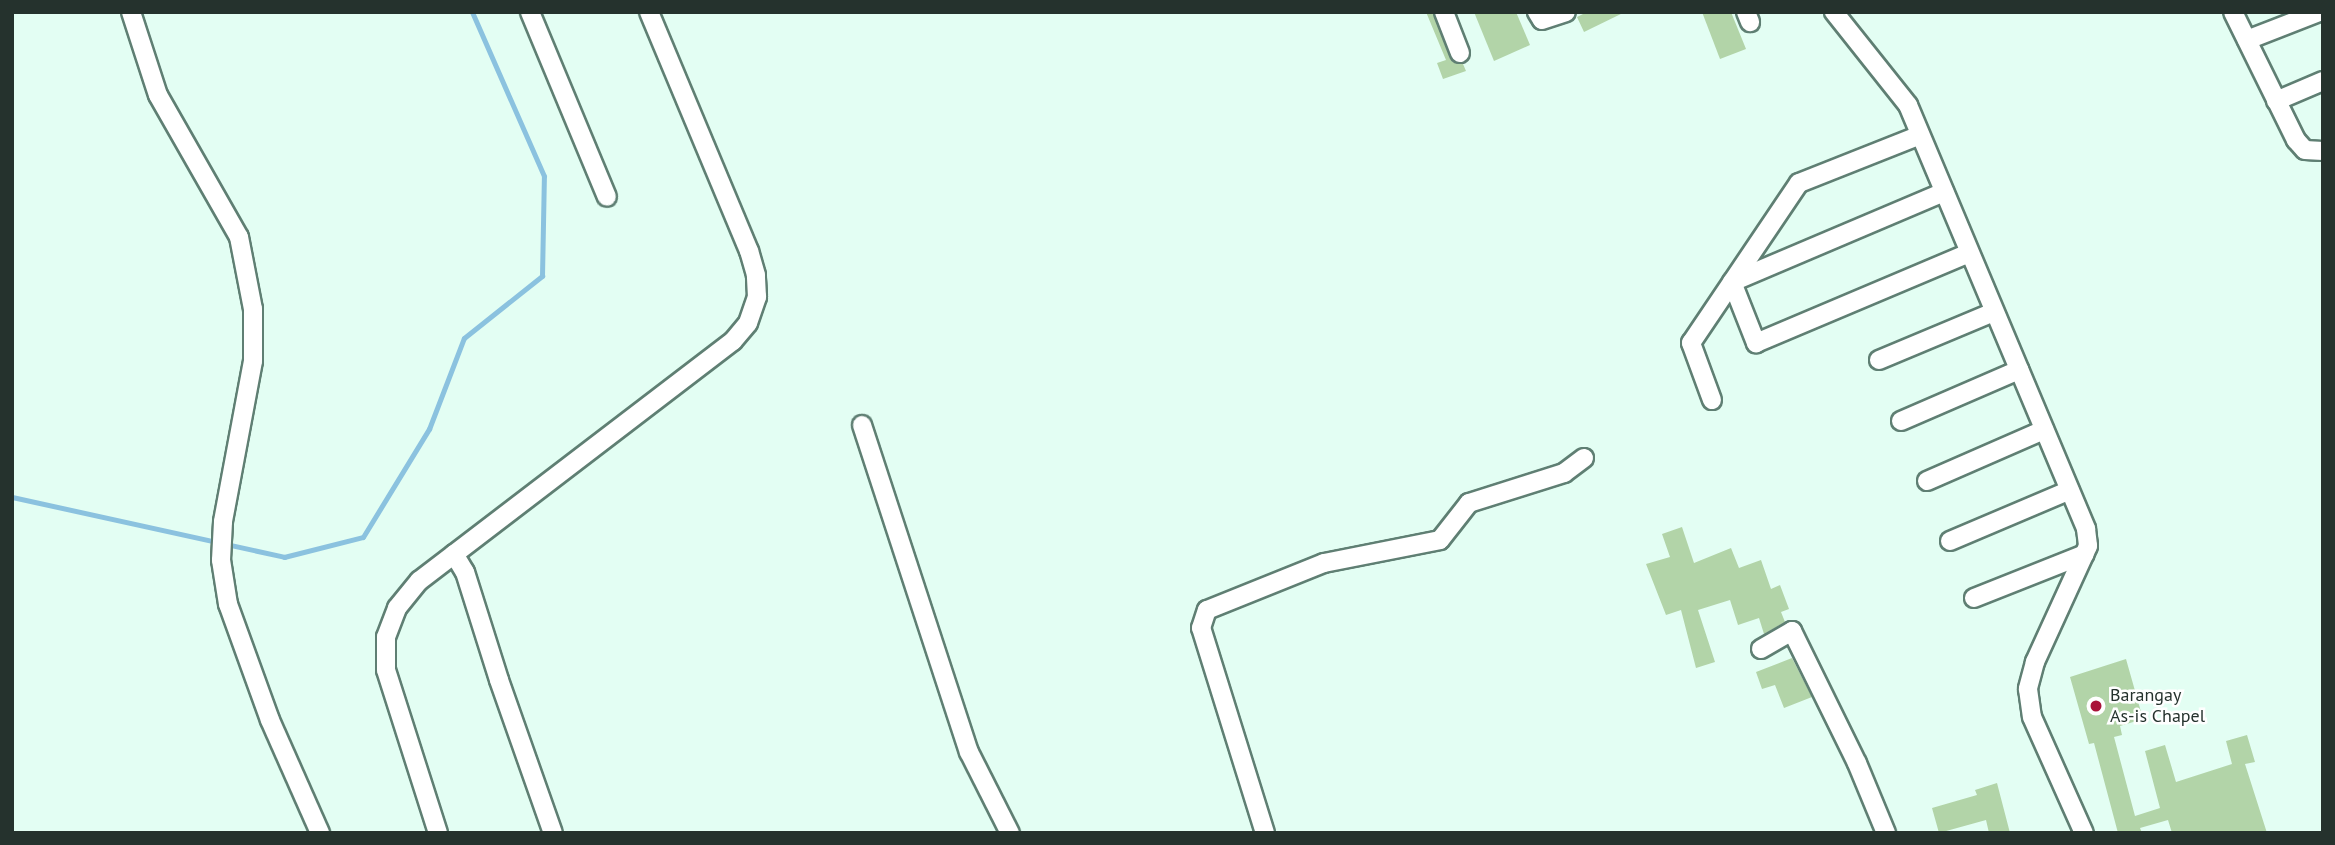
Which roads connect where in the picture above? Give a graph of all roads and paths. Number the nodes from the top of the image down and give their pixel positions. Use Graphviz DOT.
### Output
graph roads {
  1 [pos="131,12"];
  2 [pos="530,12"];
  3 [pos="649,12"];
  4 [pos="1444,12"];
  5 [pos="1537,12"];
  6 [pos="1566,12"];
  7 [pos="1834,12"];
  8 [pos="2233,12"];
  9 [pos="2319,12"];
  10 [pos="2247,40"];
  11 [pos="1460,53"];
  12 [pos="2323,81"];
  13 [pos="2276,101"];
  14 [pos="1920,135"];
  15 [pos="2323,151"];
  16 [pos="1944,192"];
  17 [pos="607,197"];
  18 [pos="1969,253"];
  19 [pos="1732,282"];
  20 [pos="1994,312"];
  21 [pos="1879,360"];
  22 [pos="2019,370"];
  23 [pos="1712,400"];
  24 [pos="1901,421"];
  25 [pos="862,425"];
  26 [pos="2044,430"];
  27 [pos="1584,458"];
  28 [pos="1927,481"];
  29 [pos="2070,490"];
  30 [pos="1950,541"];
  31 [pos="454,554"];
  32 [pos="2085,554"];
  33 [pos="1973,598"];
  34 [pos="1761,649"];
  35 [pos="320,833"];
  36 [pos="438,833"];
  37 [pos="553,833"];
  38 [pos="1010,833"];
  39 [pos="1265,833"];
  40 [pos="1886,833"];
  41 [pos="2084,833"];
  1 -- 35 [label="street"];
  2 -- 17 [label="street"];
  3 -- 31 [label="street"];
  4 -- 11 [label="street"];
  5 -- 6 [label="street"];
  7 -- 14 [label="street"];
  8 -- 10 [label="street"];
  9 -- 10 [label="street"];
  10 -- 13 [label="street"];
  12 -- 13 [label="street"];
  13 -- 15 [label="street"];
  14 -- 16 [label="street"];
  14 -- 19 [label="street"];
  16 -- 18 [label="street"];
  16 -- 19 [label="street"];
  18 -- 19 [label="street"];
  18 -- 20 [label="street"];
  19 -- 23 [label="street"];
  20 -- 21 [label="street"];
  20 -- 22 [label="street"];
  22 -- 24 [label="street"];
  22 -- 26 [label="street"];
  25 -- 38 [label="street"];
  26 -- 28 [label="street"];
  26 -- 29 [label="street"];
  27 -- 39 [label="street"];
  29 -- 30 [label="street"];
  29 -- 32 [label="street"];
  31 -- 36 [label="street"];
  31 -- 37 [label="street"];
  32 -- 33 [label="street"];
  32 -- 41 [label="street"];
  34 -- 40 [label="street"];
}
